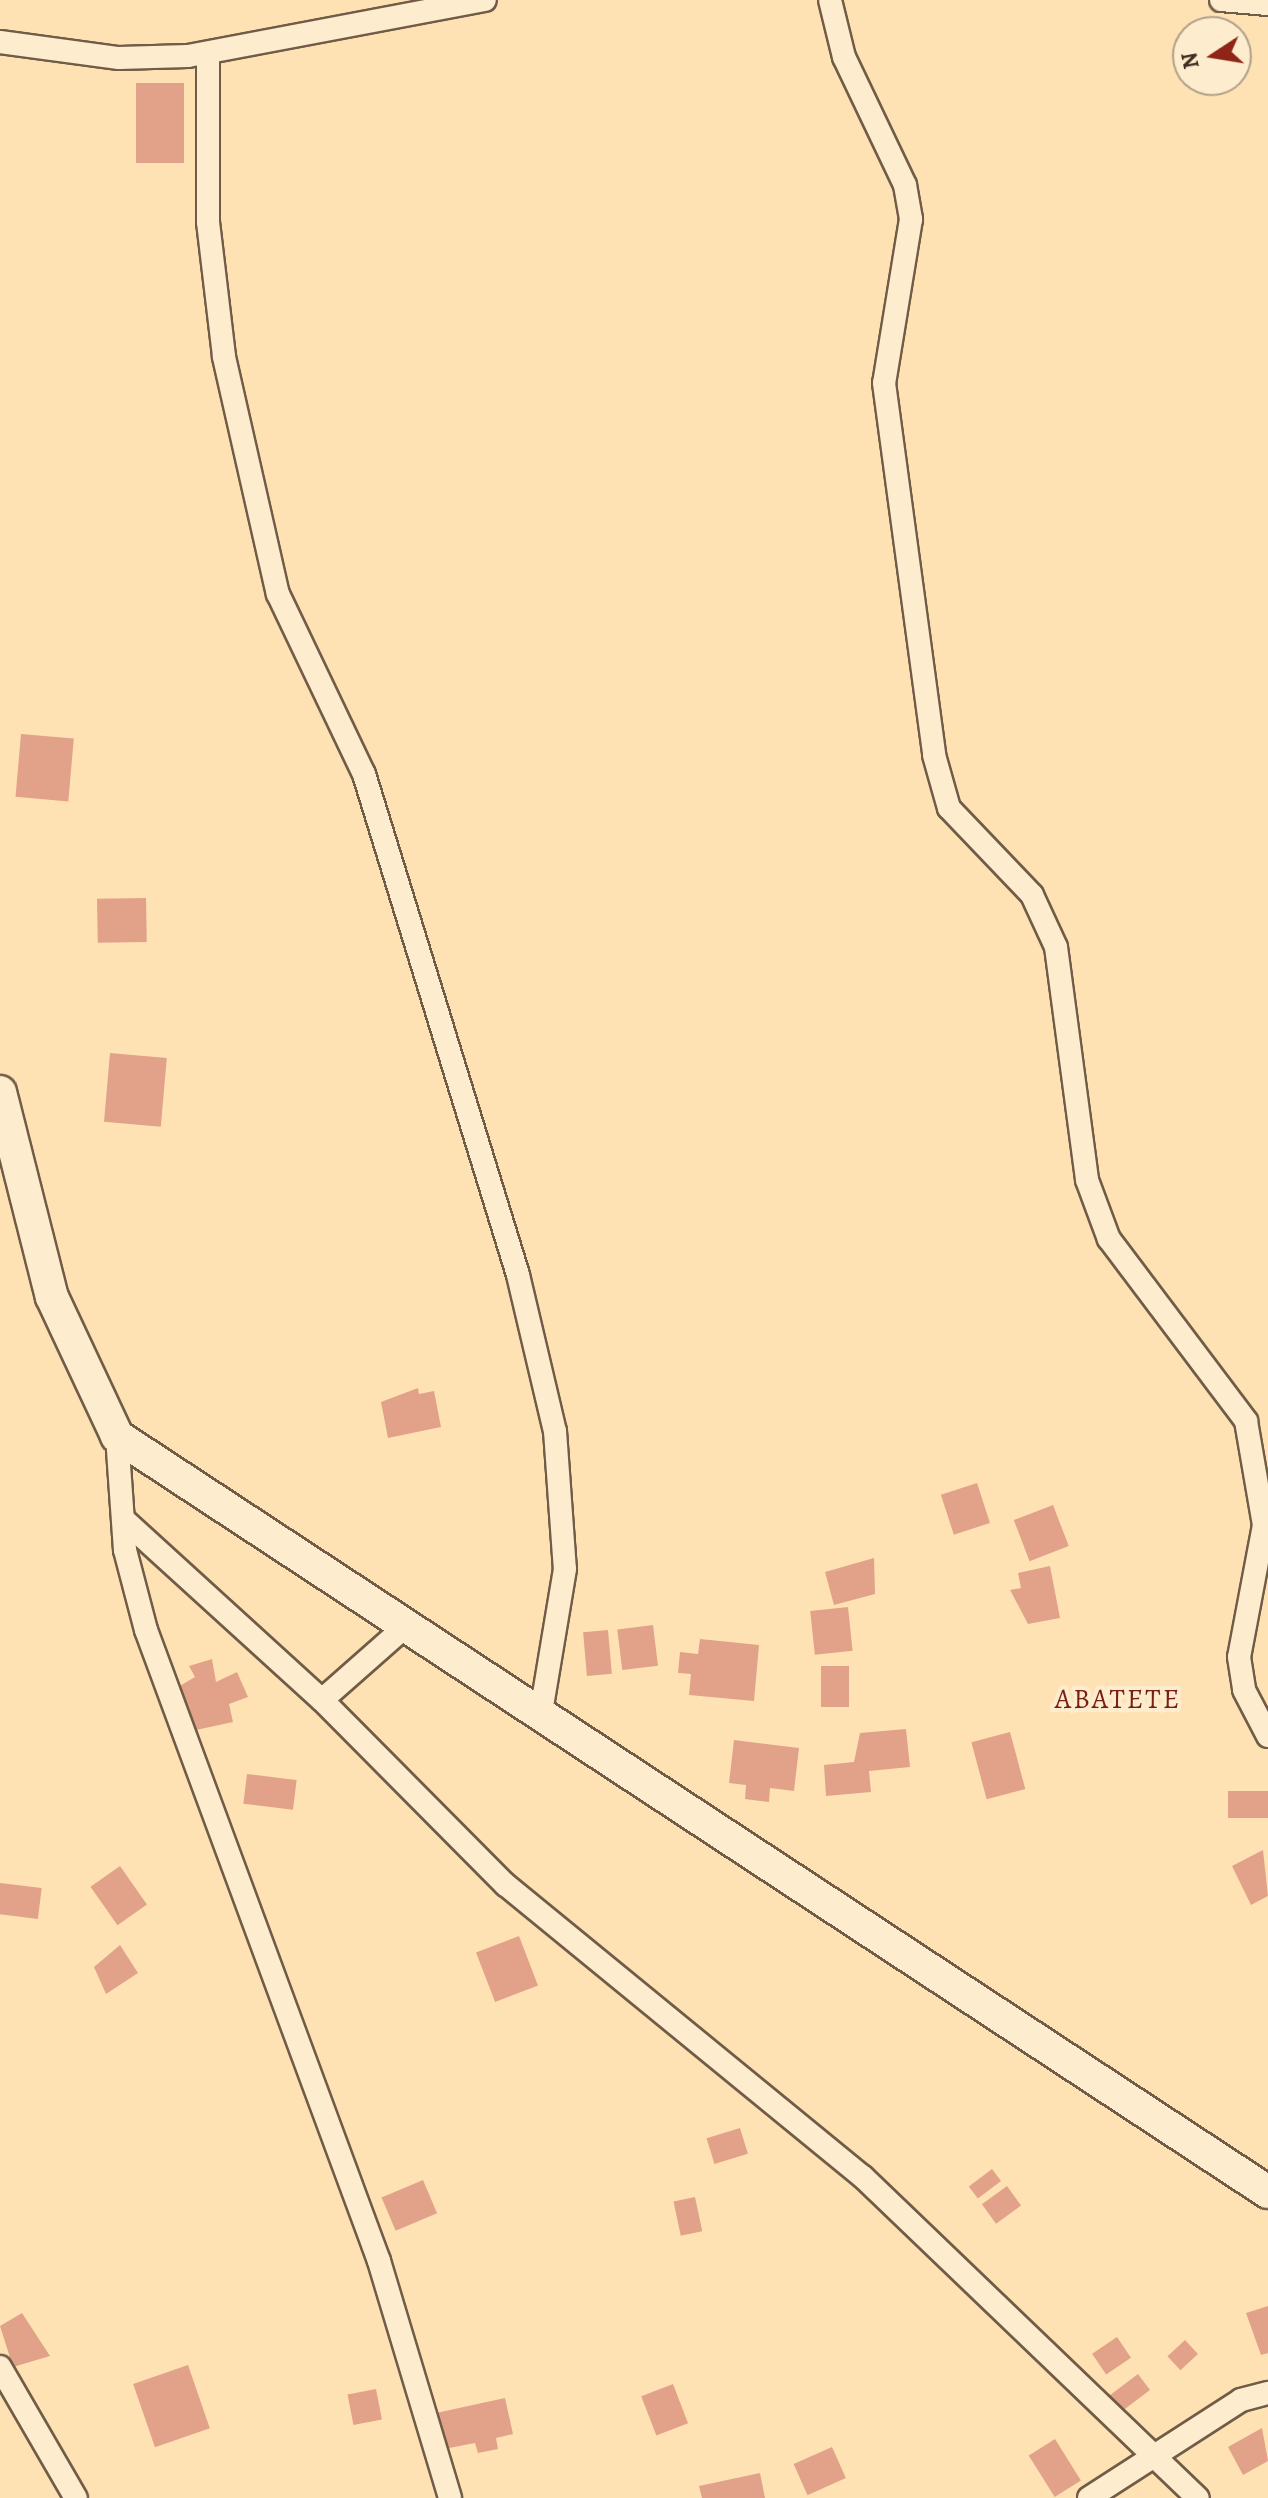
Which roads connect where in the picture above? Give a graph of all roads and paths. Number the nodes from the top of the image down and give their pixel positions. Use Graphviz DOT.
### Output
graph roads {
  1 [pos="485,0"];
  2 [pos="830,0"];
  3 [pos="1221,0"];
  4 [pos="1268,4"];
  5 [pos="0,42"];
  6 [pos="208,53"];
  7 [pos="0,1092"];
  8 [pos="117,1436"];
  9 [pos="123,1519"];
  10 [pos="407,1625"];
  11 [pos="322,1700"];
  12 [pos="541,1712"];
  13 [pos="1268,1736"];
  14 [pos="1268,2192"];
  15 [pos="0,2367"];
  16 [pos="1268,2393"];
  17 [pos="1154,2453"];
  18 [pos="76,2498"];
  19 [pos="450,2498"];
  20 [pos="1089,2498"];
  21 [pos="1198,2498"];
  1 -- 6 [label="street"];
  2 -- 13 [label="street"];
  3 -- 4 [label="street"];
  5 -- 6 [label="street"];
  6 -- 12 [label="street"];
  7 -- 8 [label="main road"];
  8 -- 9 [label="street"];
  8 -- 10 [label="main road"];
  9 -- 11 [label="street"];
  9 -- 19 [label="street"];
  10 -- 11 [label="street"];
  10 -- 12 [label="main road"];
  11 -- 17 [label="street"];
  12 -- 14 [label="main road"];
  15 -- 18 [label="street"];
  16 -- 17 [label="street"];
  17 -- 20 [label="street"];
  17 -- 21 [label="street"];
}
